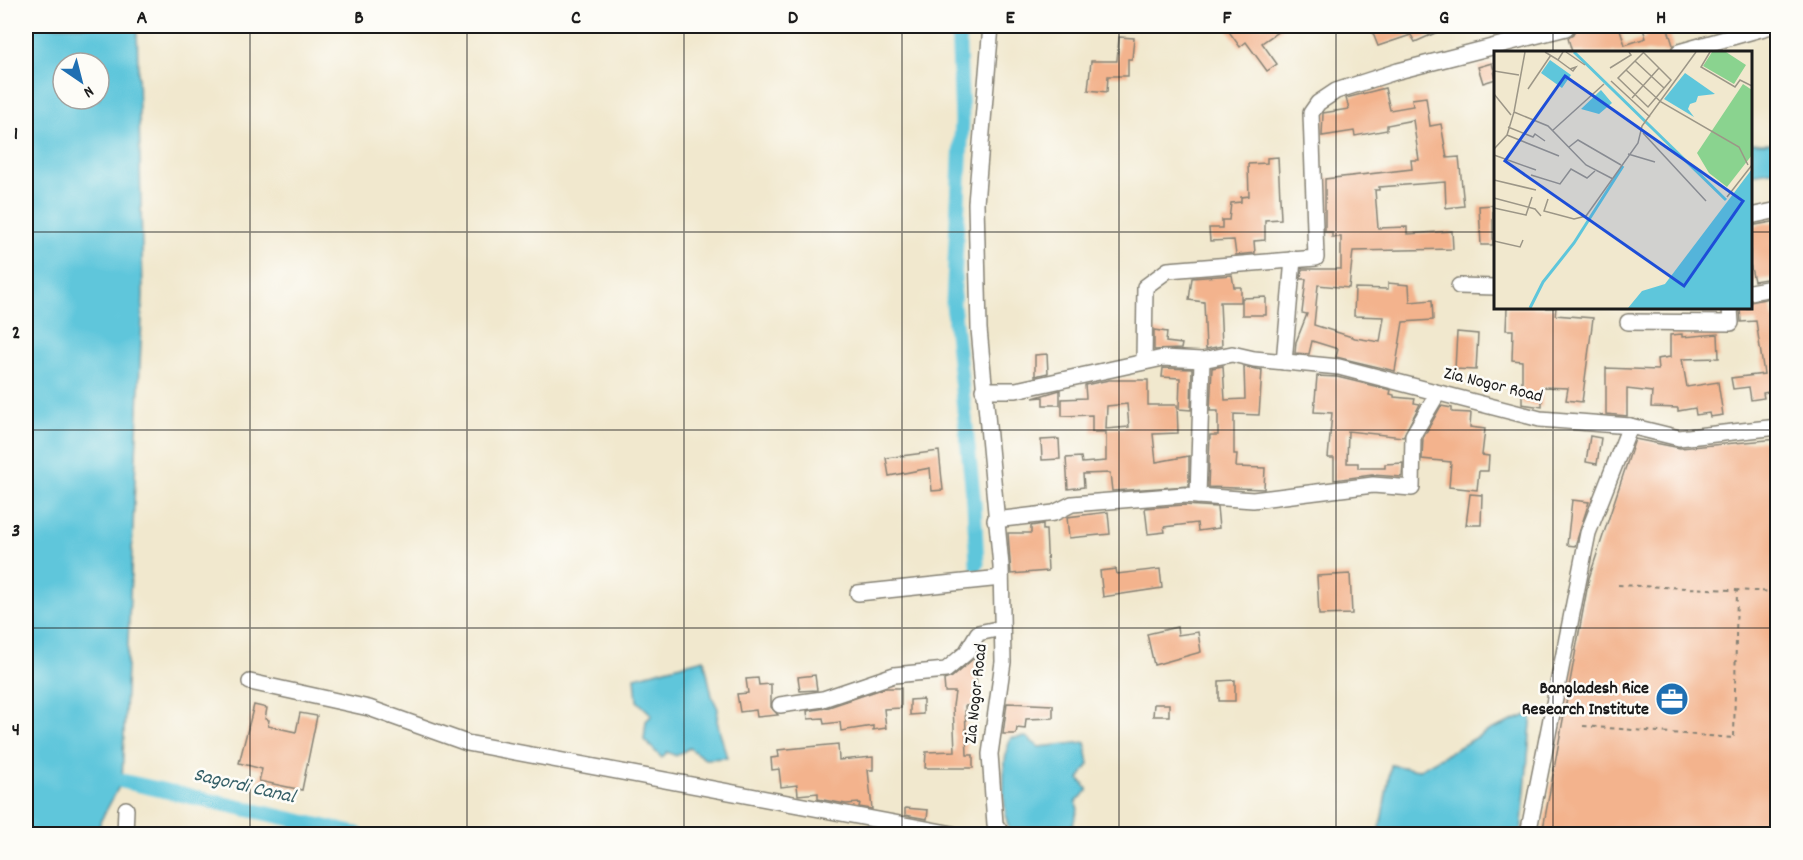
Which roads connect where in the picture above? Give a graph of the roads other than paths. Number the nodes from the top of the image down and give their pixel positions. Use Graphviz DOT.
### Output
graph roads {
  1 [pos="991,26"];
  2 [pos="1772,26"];
  3 [pos="1566,28"];
  4 [pos="1755,28"];
  5 [pos="1682,51"];
  6 [pos="1778,210"];
  7 [pos="1752,216"];
  8 [pos="1293,259"];
  9 [pos="1459,286"];
  10 [pos="1494,287"];
  11 [pos="1778,287"];
  12 [pos="1752,292"];
  13 [pos="1730,309"];
  14 [pos="1628,322"];
  15 [pos="1202,360"];
  16 [pos="1144,361"];
  17 [pos="1284,362"];
  18 [pos="984,390"];
  19 [pos="1438,393"];
  20 [pos="1630,426"];
  21 [pos="1778,427"];
  22 [pos="1198,496"];
  23 [pos="996,520"];
  24 [pos="1001,578"];
  25 [pos="858,593"];
  26 [pos="1002,628"];
  27 [pos="250,682"];
  28 [pos="780,705"];
  29 [pos="126,809"];
  30 [pos="125,834"];
  31 [pos="952,834"];
  32 [pos="1002,834"];
  33 [pos="1528,834"];
  1 -- 18 [label="street, Zia Nogor Road"];
  2 -- 4 [label="street"];
  3 -- 8 [label="street"];
  4 -- 5 [label="street"];
  6 -- 7 [label="street"];
  8 -- 16 [label="street"];
  8 -- 17 [label="street"];
  9 -- 10 [label="street"];
  11 -- 12 [label="street"];
  13 -- 14 [label="street"];
  15 -- 16 [label="street, Zia Nogor Road"];
  15 -- 17 [label="street, Zia Nogor Road"];
  15 -- 22 [label="street"];
  16 -- 18 [label="street, Zia Nogor Road"];
  17 -- 19 [label="street, Zia Nogor Road"];
  18 -- 23 [label="street, Zia Nogor Road"];
  19 -- 20 [label="street, Zia Nogor Road"];
  19 -- 22 [label="street"];
  20 -- 21 [label="street, Zia Nogor Road"];
  20 -- 33 [label="street"];
  22 -- 23 [label="street"];
  23 -- 24 [label="street, Zia Nogor Road"];
  24 -- 25 [label="street"];
  24 -- 26 [label="street, Zia Nogor Road"];
  26 -- 28 [label="street"];
  26 -- 32 [label="street, Zia Nogor Road"];
  27 -- 31 [label="street"];
  29 -- 30 [label="street"];
}
